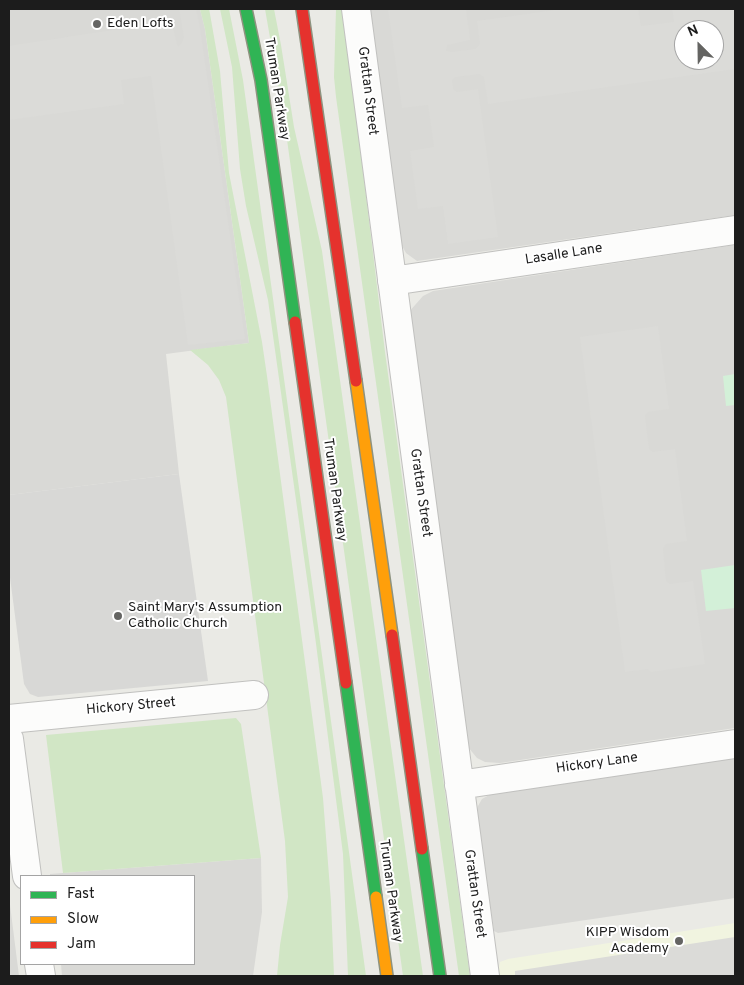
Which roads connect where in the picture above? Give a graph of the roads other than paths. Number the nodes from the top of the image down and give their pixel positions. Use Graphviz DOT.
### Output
graph roads {
  1 [pos="246,9"];
  2 [pos="302,9"];
  3 [pos="356,9"];
  4 [pos="317,22"];
  5 [pos="309,46"];
  6 [pos="735,230"];
  7 [pos="392,281"];
  8 [pos="254,695"];
  9 [pos="9,718"];
  10 [pos="9,739"];
  11 [pos="735,744"];
  12 [pos="459,785"];
  13 [pos="27,875"];
  14 [pos="387,976"];
  15 [pos="440,976"];
  16 [pos="485,976"];
  1 -- 14 [label="main road, Truman Parkway"];
  2 -- 5 [label="main road"];
  3 -- 7 [label="street, Grattan Street"];
  4 -- 5 [label="main road"];
  5 -- 15 [label="main road"];
  6 -- 7 [label="street, Lasalle Lane"];
  7 -- 12 [label="street, Grattan Street"];
  8 -- 9 [label="street, Hickory Street"];
  10 -- 13 [label="street"];
  11 -- 12 [label="street, Hickory Lane"];
  12 -- 16 [label="street, Grattan Street"];
}
